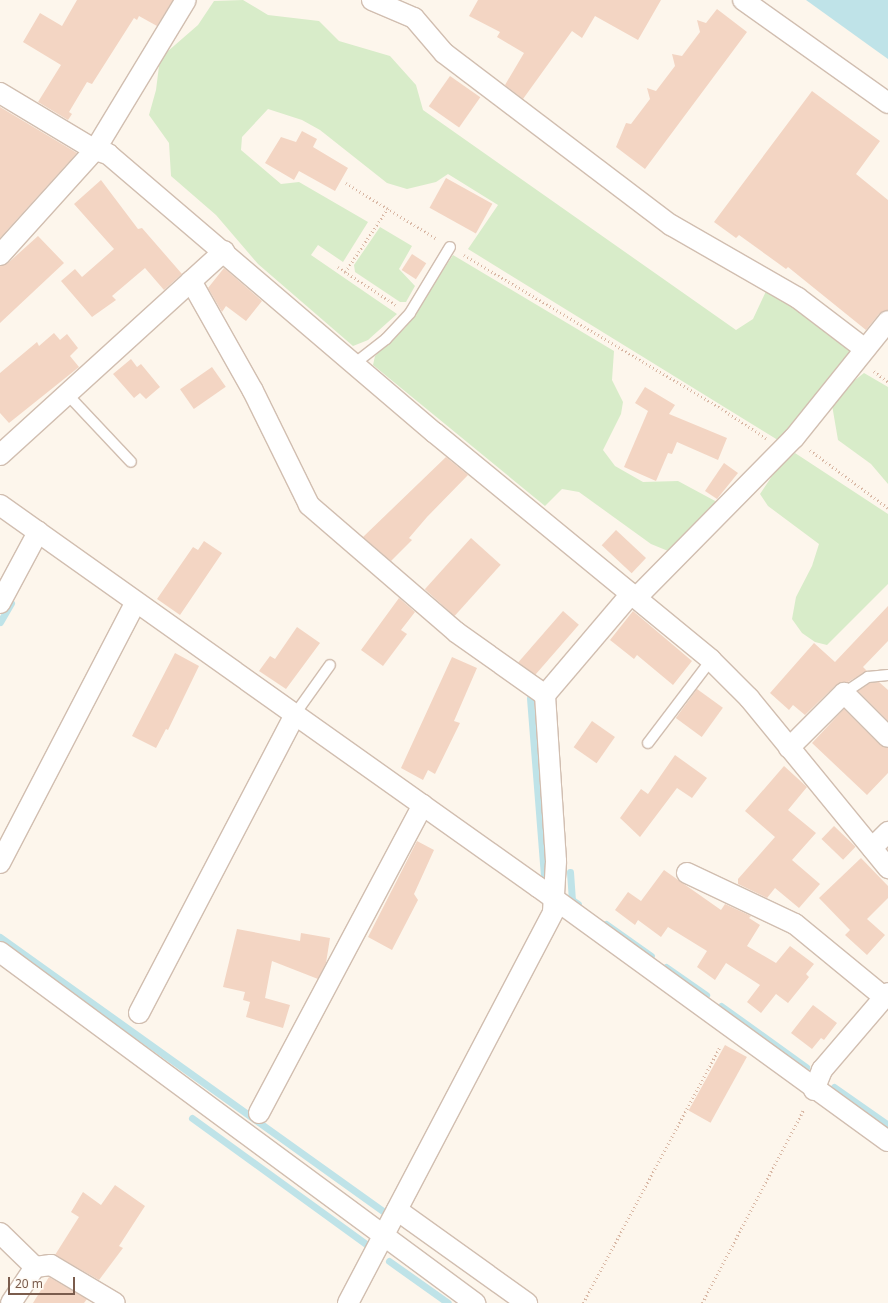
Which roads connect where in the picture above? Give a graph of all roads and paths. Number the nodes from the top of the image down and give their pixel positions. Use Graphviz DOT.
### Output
graph roads {
  1 [pos="186,0"];
  2 [pos="372,0"];
  3 [pos="743,0"];
  4 [pos="0,93"];
  5 [pos="888,103"];
  6 [pos="94,150"];
  7 [pos="346,183"];
  8 [pos="388,208"];
  9 [pos="450,247"];
  10 [pos="224,251"];
  11 [pos="0,254"];
  12 [pos="338,267"];
  13 [pos="345,272"];
  14 [pos="191,281"];
  15 [pos="410,313"];
  16 [pos="888,321"];
  17 [pos="865,350"];
  18 [pos="354,364"];
  19 [pos="67,394"];
  20 [pos="788,444"];
  21 [pos="0,455"];
  22 [pos="131,462"];
  23 [pos="0,505"];
  24 [pos="888,508"];
  25 [pos="38,532"];
  26 [pos="634,596"];
  27 [pos="136,602"];
  28 [pos="0,603"];
  29 [pos="711,660"];
  30 [pos="330,664"];
  31 [pos="888,675"];
  32 [pos="844,693"];
  33 [pos="545,695"];
  34 [pos="295,714"];
  35 [pos="888,738"];
  36 [pos="648,743"];
  37 [pos="790,748"];
  38 [pos="423,805"];
  39 [pos="888,832"];
  40 [pos="872,848"];
  41 [pos="0,863"];
  42 [pos="888,868"];
  43 [pos="687,874"];
  44 [pos="555,899"];
  45 [pos="0,952"];
  46 [pos="886,995"];
  47 [pos="139,1013"];
  48 [pos="729,1028"];
  49 [pos="814,1090"];
  50 [pos="259,1114"];
  51 [pos="888,1141"];
  52 [pos="397,1210"];
  53 [pos="0,1233"];
  54 [pos="383,1237"];
  55 [pos="35,1267"];
  56 [pos="11,1303"];
  57 [pos="115,1303"];
  58 [pos="348,1303"];
  59 [pos="475,1303"];
  60 [pos="527,1303"];
  61 [pos="583,1303"];
  62 [pos="702,1303"];
  1 -- 6 [label="street"];
  2 -- 17 [label="street"];
  3 -- 5 [label="street"];
  4 -- 6 [label="street"];
  6 -- 10 [label="street"];
  6 -- 11 [label="street"];
  7 -- 8 [label="path"];
  8 -- 9 [label="path"];
  8 -- 13 [label="path"];
  9 -- 15 [label="lane"];
  9 -- 20 [label="path"];
  10 -- 14 [label="street"];
  10 -- 18 [label="street"];
  12 -- 13 [label="path"];
  13 -- 15 [label="path"];
  14 -- 19 [label="street"];
  14 -- 33 [label="street"];
  15 -- 18 [label="lane"];
  16 -- 17 [label="street"];
  17 -- 20 [label="street"];
  18 -- 26 [label="street"];
  19 -- 21 [label="street"];
  19 -- 22 [label="lane"];
  20 -- 24 [label="path"];
  20 -- 26 [label="street"];
  23 -- 25 [label="street"];
  25 -- 27 [label="street"];
  25 -- 28 [label="street"];
  26 -- 29 [label="street"];
  26 -- 33 [label="street"];
  27 -- 34 [label="street"];
  27 -- 41 [label="street"];
  29 -- 36 [label="lane"];
  29 -- 37 [label="street"];
  30 -- 34 [label="lane"];
  31 -- 32 [label="lane"];
  32 -- 35 [label="street"];
  32 -- 37 [label="street"];
  33 -- 44 [label="street"];
  34 -- 38 [label="street"];
  34 -- 47 [label="street"];
  37 -- 40 [label="street"];
  38 -- 44 [label="street"];
  38 -- 50 [label="street"];
  39 -- 40 [label="street"];
  40 -- 42 [label="street"];
  43 -- 46 [label="street"];
  44 -- 48 [label="street"];
  44 -- 52 [label="street"];
  45 -- 54 [label="street"];
  46 -- 49 [label="street"];
  48 -- 49 [label="street"];
  48 -- 61 [label="path"];
  49 -- 51 [label="street"];
  49 -- 62 [label="path"];
  52 -- 54 [label="street"];
  52 -- 60 [label="street"];
  53 -- 55 [label="street"];
  54 -- 58 [label="street"];
  54 -- 59 [label="street"];
  55 -- 56 [label="street"];
  55 -- 57 [label="street"];
}
